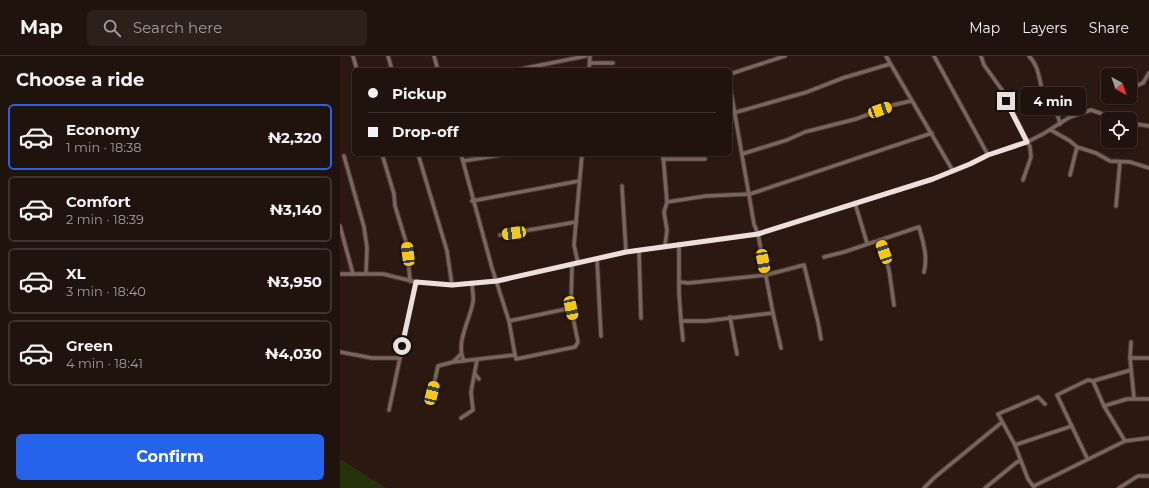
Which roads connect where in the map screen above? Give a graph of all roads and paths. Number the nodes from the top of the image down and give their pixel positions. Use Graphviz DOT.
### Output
graph roads {
  1 [pos="353,56"];
  2 [pos="388,56"];
  3 [pos="434,56"];
  4 [pos="586,56"];
  5 [pos="590,56"];
  6 [pos="785,56"];
  7 [pos="886,56"];
  8 [pos="934,56"];
  9 [pos="981,56"];
  10 [pos="1029,56"];
  11 [pos="590,63"];
  12 [pos="613,64"];
  13 [pos="890,64"];
  14 [pos="356,68"];
  15 [pos="391,68"];
  16 [pos="437,68"];
  17 [pos="526,68"];
  18 [pos="589,68"];
  19 [pos="732,73"];
  20 [pos="1149,73"];
  21 [pos="1137,85"];
  22 [pos="732,95"];
  23 [pos="911,101"];
  24 [pos="1101,113"];
  25 [pos="732,114"];
  26 [pos="736,114"];
  27 [pos="1060,124"];
  28 [pos="1137,124"];
  29 [pos="1149,126"];
  30 [pos="1050,130"];
  31 [pos="932,133"];
  32 [pos="1027,142"];
  33 [pos="1077,147"];
  34 [pos="742,154"];
  35 [pos="988,155"];
  36 [pos="344,156"];
  37 [pos="383,156"];
  38 [pos="419,156"];
  39 [pos="462,156"];
  40 [pos="494,156"];
  41 [pos="582,156"];
  42 [pos="663,156"];
  43 [pos="705,159"];
  44 [pos="663,160"];
  45 [pos="463,161"];
  46 [pos="1120,162"];
  47 [pos="1149,168"];
  48 [pos="953,171"];
  49 [pos="1070,175"];
  50 [pos="1023,180"];
  51 [pos="580,181"];
  52 [pos="622,186"];
  53 [pos="750,194"];
  54 [pos="472,201"];
  55 [pos="667,202"];
  56 [pos="855,203"];
  57 [pos="1116,206"];
  58 [pos="576,222"];
  59 [pos="340,226"];
  60 [pos="758,234"];
  61 [pos="500,235"];
  62 [pos="880,240"];
  63 [pos="679,244"];
  64 [pos="867,244"];
  65 [pos="665,246"];
  66 [pos="638,250"];
  67 [pos="626,252"];
  68 [pos="824,257"];
  69 [pos="597,258"];
  70 [pos="578,263"];
  71 [pos="572,264"];
  72 [pos="924,272"];
  73 [pos="366,273"];
  74 [pos="340,274"];
  75 [pos="353,274"];
  76 [pos="766,275"];
  77 [pos="410,281"];
  78 [pos="497,281"];
  79 [pos="416,282"];
  80 [pos="680,282"];
  81 [pos="472,283"];
  82 [pos="452,285"];
  83 [pos="894,305"];
  84 [pos="571,308"];
  85 [pos="773,313"];
  86 [pos="641,318"];
  87 [pos="730,318"];
  88 [pos="509,320"];
  89 [pos="681,321"];
  90 [pos="601,336"];
  91 [pos="821,339"];
  92 [pos="683,340"];
  93 [pos="1131,342"];
  94 [pos="781,348"];
  95 [pos="340,352"];
  96 [pos="461,354"];
  97 [pos="737,354"];
  98 [pos="515,355"];
  99 [pos="400,358"];
  100 [pos="1130,358"];
  101 [pos="1149,358"];
  102 [pos="477,360"];
  103 [pos="464,361"];
  104 [pos="453,362"];
  105 [pos="1131,370"];
  106 [pos="475,374"];
  107 [pos="479,379"];
  108 [pos="1092,381"];
  109 [pos="432,393"];
  110 [pos="1134,398"];
  111 [pos="1149,398"];
  112 [pos="1045,404"];
  113 [pos="1104,406"];
  114 [pos="389,410"];
  115 [pos="461,418"];
  116 [pos="1001,423"];
  117 [pos="1072,426"];
  118 [pos="1149,438"];
  119 [pos="1125,441"];
  120 [pos="1015,445"];
  121 [pos="1087,458"];
  122 [pos="1021,461"];
  123 [pos="1149,476"];
  124 [pos="1034,487"];
  125 [pos="924,488"];
  126 [pos="986,488"];
  127 [pos="1119,488"];
  1 -- 14 [label="street"];
  2 -- 15 [label="street"];
  3 -- 16 [label="street"];
  4 -- 17 [label="street"];
  5 -- 11 [label="street"];
  6 -- 19 [label="street"];
  7 -- 13 [label="street"];
  8 -- 35 [label="street"];
  9 -- 32 [label="street"];
  10 -- 27 [label="street"];
  11 -- 12 [label="street"];
  11 -- 18 [label="street"];
  13 -- 23 [label="street"];
  13 -- 26 [label="street"];
  20 -- 21 [label="street"];
  22 -- 26 [label="street"];
  23 -- 31 [label="street"];
  23 -- 34 [label="street"];
  24 -- 27 [label="street"];
  25 -- 26 [label="street"];
  26 -- 34 [label="street"];
  27 -- 30 [label="street"];
  28 -- 29 [label="street"];
  30 -- 32 [label="street"];
  30 -- 33 [label="street"];
  31 -- 48 [label="street"];
  31 -- 53 [label="street"];
  32 -- 35 [label="street"];
  32 -- 50 [label="street"];
  33 -- 46 [label="street"];
  33 -- 49 [label="street"];
  34 -- 53 [label="street"];
  35 -- 48 [label="street"];
  36 -- 73 [label="street"];
  37 -- 77 [label="street"];
  38 -- 82 [label="street"];
  39 -- 45 [label="street"];
  40 -- 45 [label="street"];
  41 -- 51 [label="street"];
  42 -- 44 [label="street"];
  43 -- 44 [label="street"];
  44 -- 55 [label="street"];
  45 -- 54 [label="street"];
  46 -- 47 [label="street"];
  46 -- 57 [label="street"];
  48 -- 56 [label="street"];
  51 -- 54 [label="street"];
  51 -- 58 [label="street"];
  52 -- 67 [label="street"];
  53 -- 55 [label="street"];
  53 -- 60 [label="street"];
  54 -- 78 [label="street"];
  55 -- 65 [label="street"];
  56 -- 60 [label="street"];
  56 -- 64 [label="street"];
  58 -- 61 [label="street"];
  58 -- 70 [label="street"];
  59 -- 75 [label="street"];
  60 -- 63 [label="street"];
  60 -- 76 [label="street"];
  62 -- 64 [label="street"];
  62 -- 72 [label="street"];
  62 -- 83 [label="street"];
  63 -- 65 [label="street"];
  63 -- 80 [label="street"];
  64 -- 68 [label="street"];
  65 -- 66 [label="street"];
  66 -- 67 [label="street"];
  66 -- 86 [label="street"];
  67 -- 69 [label="street"];
  69 -- 70 [label="street"];
  69 -- 90 [label="street"];
  70 -- 71 [label="street"];
  71 -- 78 [label="street"];
  71 -- 84 [label="street"];
  73 -- 75 [label="street"];
  73 -- 77 [label="street"];
  74 -- 75 [label="street"];
  76 -- 80 [label="street"];
  76 -- 85 [label="street"];
  76 -- 91 [label="street"];
  77 -- 79 [label="street"];
  78 -- 81 [label="street"];
  78 -- 88 [label="street"];
  79 -- 82 [label="street"];
  79 -- 99 [label="street"];
  80 -- 89 [label="street"];
  81 -- 82 [label="street"];
  81 -- 96 [label="street"];
  84 -- 88 [label="street"];
  84 -- 98 [label="street"];
  85 -- 87 [label="street"];
  85 -- 94 [label="street"];
  87 -- 89 [label="street"];
  87 -- 97 [label="street"];
  88 -- 98 [label="street"];
  89 -- 92 [label="street"];
  93 -- 100 [label="street"];
  95 -- 99 [label="street"];
  96 -- 103 [label="street"];
  96 -- 104 [label="street"];
  98 -- 102 [label="street"];
  99 -- 114 [label="street"];
  100 -- 101 [label="street"];
  100 -- 105 [label="street"];
  102 -- 103 [label="street"];
  102 -- 106 [label="street"];
  103 -- 104 [label="street"];
  104 -- 109 [label="street"];
  105 -- 108 [label="street"];
  105 -- 110 [label="street"];
  106 -- 107 [label="street"];
  106 -- 115 [label="street"];
  108 -- 113 [label="street"];
  108 -- 117 [label="street"];
  110 -- 111 [label="street"];
  110 -- 113 [label="street"];
  112 -- 116 [label="street"];
  113 -- 119 [label="street"];
  116 -- 120 [label="street"];
  116 -- 125 [label="street"];
  117 -- 120 [label="street"];
  117 -- 121 [label="street"];
  118 -- 119 [label="street"];
  119 -- 121 [label="street"];
  120 -- 122 [label="street"];
  121 -- 124 [label="street"];
  122 -- 124 [label="street"];
  122 -- 126 [label="street"];
  123 -- 127 [label="street"];
}
